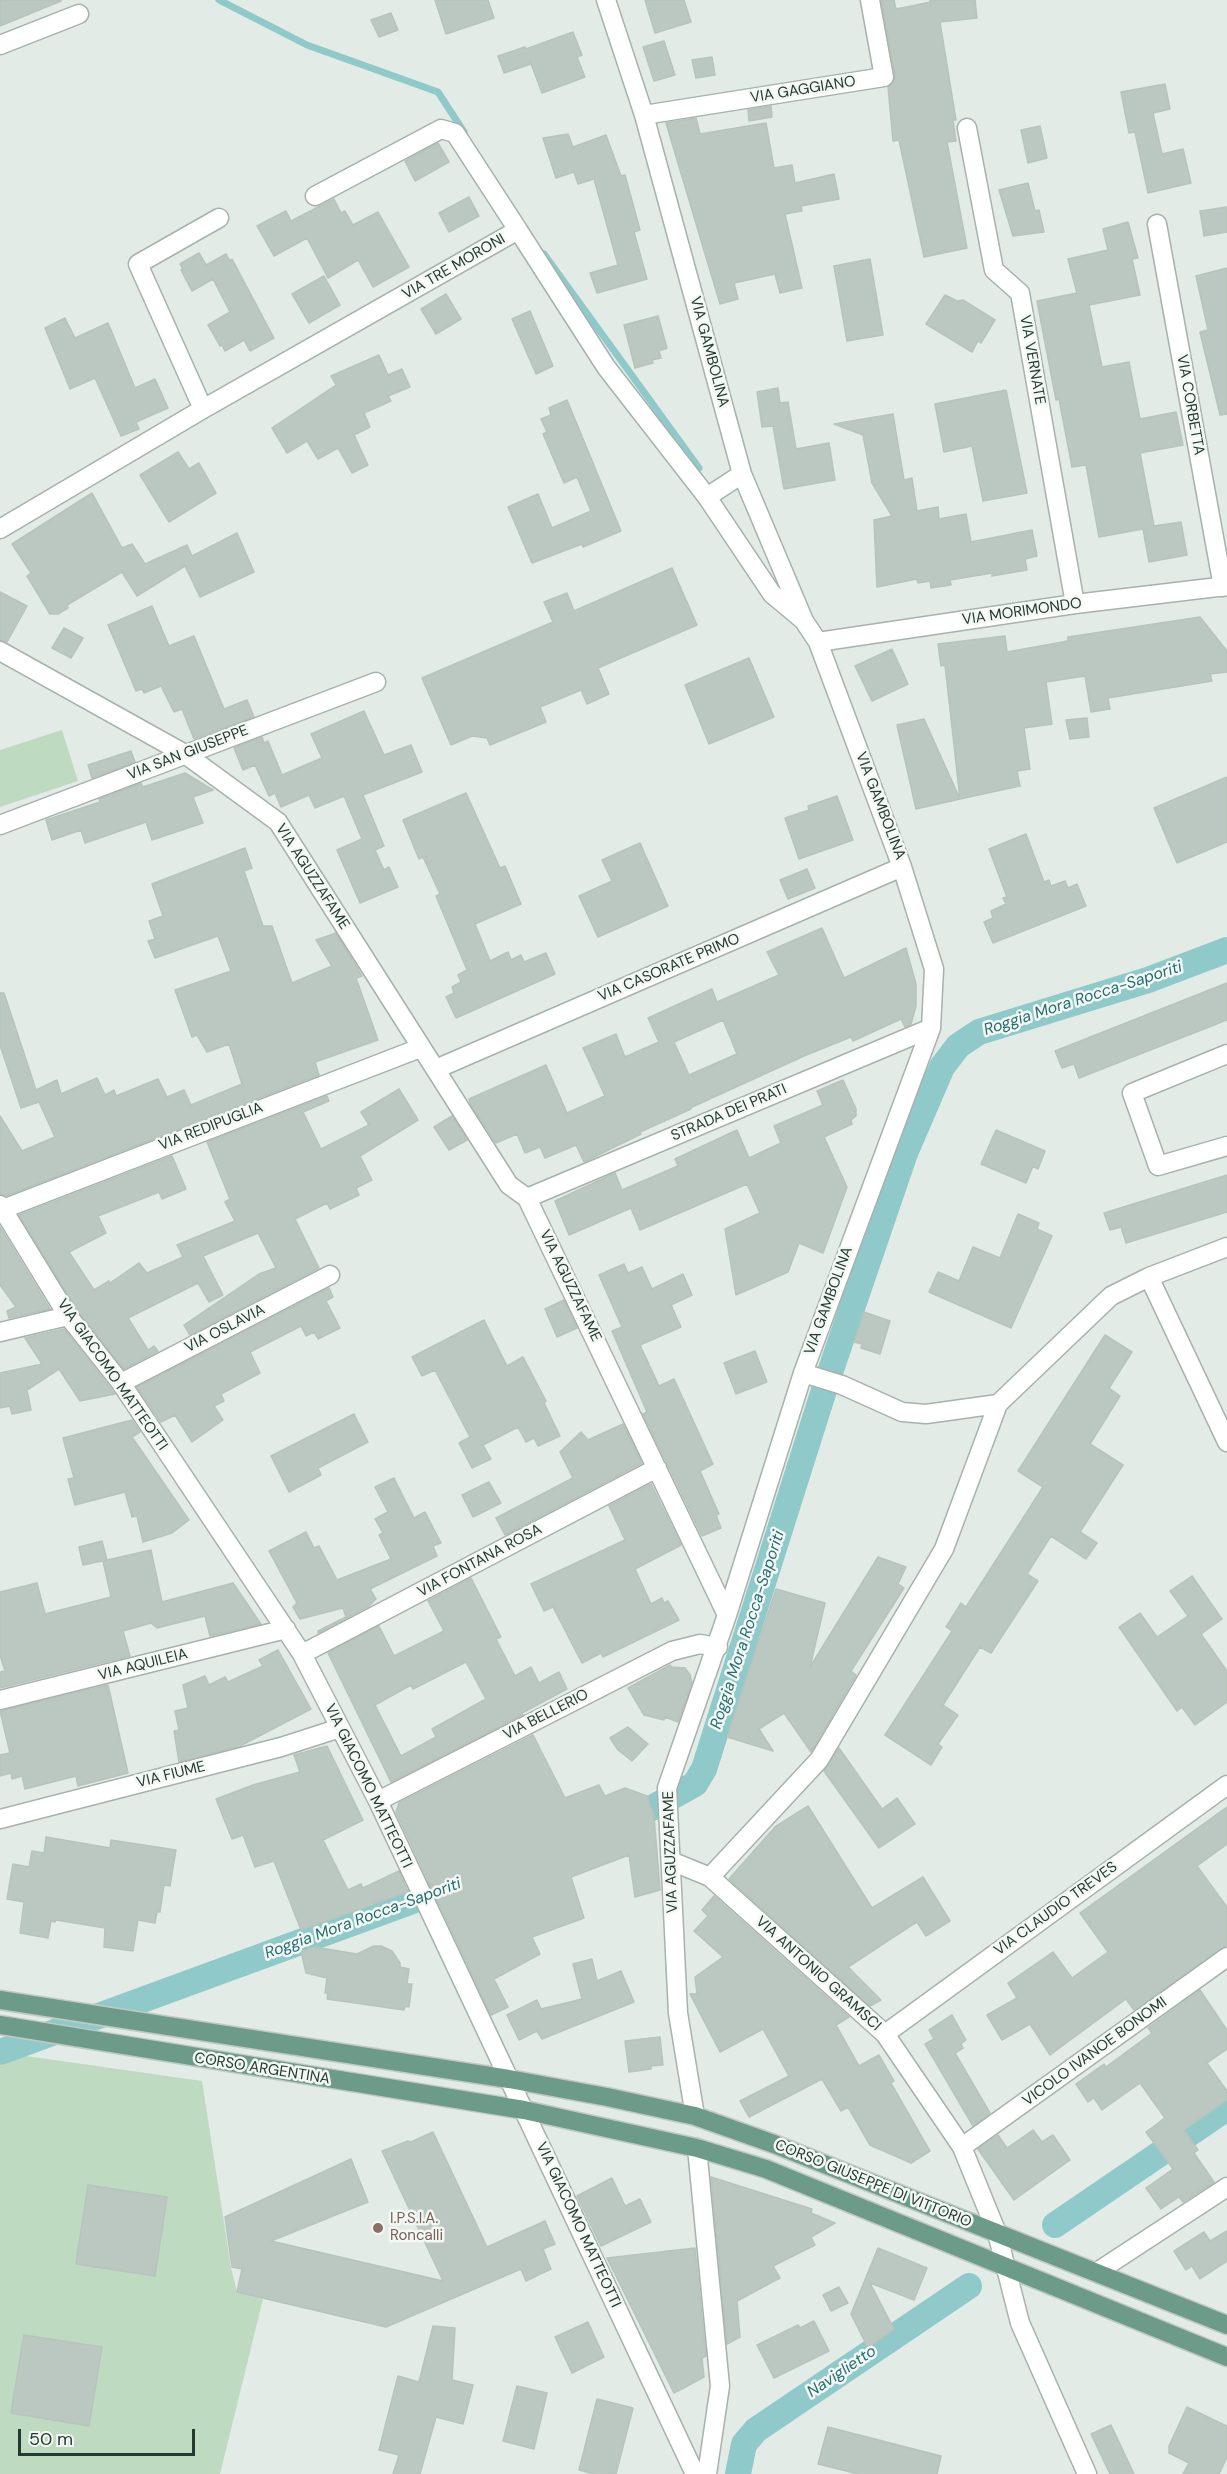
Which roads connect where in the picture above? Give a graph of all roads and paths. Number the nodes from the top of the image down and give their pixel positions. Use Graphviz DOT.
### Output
graph roads {
  1 [pos="606,0"];
  2 [pos="870,0"];
  3 [pos="80,14"];
  4 [pos="0,45"];
  5 [pos="644,115"];
  6 [pos="967,128"];
  7 [pos="315,196"];
  8 [pos="219,218"];
  9 [pos="1157,224"];
  10 [pos="518,230"];
  11 [pos="203,409"];
  12 [pos="742,474"];
  13 [pos="707,497"];
  14 [pos="0,529"];
  15 [pos="1225,586"];
  16 [pos="1075,604"];
  17 [pos="804,621"];
  18 [pos="818,642"];
  19 [pos="0,651"];
  20 [pos="376,682"];
  21 [pos="185,754"];
  22 [pos="0,825"];
  23 [pos="902,867"];
  24 [pos="931,1028"];
  25 [pos="420,1048"];
  26 [pos="1227,1054"];
  27 [pos="436,1069"];
  28 [pos="1227,1146"];
  29 [pos="527,1198"];
  30 [pos="1,1207"];
  31 [pos="1227,1247"];
  32 [pos="330,1275"];
  33 [pos="1149,1277"];
  34 [pos="68,1316"];
  35 [pos="0,1332"];
  36 [pos="802,1373"];
  37 [pos="121,1383"];
  38 [pos="998,1404"];
  39 [pos="1227,1442"];
  40 [pos="657,1468"];
  41 [pos="727,1615"];
  42 [pos="286,1629"];
  43 [pos="718,1647"];
  44 [pos="303,1654"];
  45 [pos="0,1700"];
  46 [pos="340,1728"];
  47 [pos="1227,1785"];
  48 [pos="378,1801"];
  49 [pos="0,1818"];
  50 [pos="671,1861"];
  51 [pos="710,1877"];
  52 [pos="1227,1957"];
  53 [pos="0,2000"];
  54 [pos="5,2026"];
  55 [pos="885,2034"];
  56 [pos="509,2079"];
  57 [pos="524,2110"];
  58 [pos="695,2116"];
  59 [pos="962,2147"];
  60 [pos="697,2148"];
  61 [pos="1227,2187"];
  62 [pos="997,2233"];
  63 [pos="1006,2269"];
  64 [pos="1097,2272"];
  65 [pos="1227,2325"];
  66 [pos="1227,2357"];
  67 [pos="695,2474"];
  68 [pos="707,2474"];
  69 [pos="1087,2474"];
  1 -- 5 [label="street, VIA GAMBOLINA"];
  2 -- 5 [label="street, VIA GAGGIANO"];
  3 -- 4 [label="street"];
  5 -- 12 [label="street, VIA GAMBOLINA"];
  6 -- 16 [label="street, VIA VERNATE"];
  7 -- 10 [label="street"];
  8 -- 11 [label="street"];
  9 -- 15 [label="street, VIA CORBETTA"];
  10 -- 11 [label="street, VIA TRE MORONI"];
  10 -- 13 [label="street, VIA TRE MORONI"];
  11 -- 14 [label="street, VIA TRE MORONI"];
  12 -- 13 [label="street"];
  12 -- 17 [label="street, VIA GAMBOLINA"];
  13 -- 17 [label="street, VIA TRE MORONI"];
  15 -- 16 [label="street, VIA MORIMONDO"];
  16 -- 18 [label="street, VIA MORIMONDO"];
  17 -- 18 [label="street, VIA GAMBOLINA"];
  18 -- 23 [label="street, VIA GAMBOLINA"];
  19 -- 21 [label="street, VIA AGUZZAFAME"];
  20 -- 21 [label="street, VIA SAN GIUSEPPE"];
  21 -- 22 [label="street, VIA SAN GIUSEPPE"];
  21 -- 25 [label="street, VIA AGUZZAFAME"];
  23 -- 24 [label="street, VIA GAMBOLINA"];
  23 -- 27 [label="street, VIA CASORATE PRIMO"];
  24 -- 29 [label="street, STRADA DEI PRATI"];
  24 -- 36 [label="street, VIA GAMBOLINA"];
  25 -- 27 [label="street, VIA AGUZZAFAME"];
  25 -- 30 [label="street, VIA REDIPUGLIA"];
  26 -- 28 [label="street"];
  27 -- 29 [label="street, VIA AGUZZAFAME"];
  29 -- 40 [label="street, VIA AGUZZAFAME"];
  30 -- 34 [label="street, VIA GIACOMO MATTEOTTI"];
  31 -- 33 [label="street"];
  32 -- 37 [label="street, VIA OSLAVIA"];
  33 -- 38 [label="street"];
  33 -- 39 [label="street"];
  34 -- 35 [label="street"];
  34 -- 37 [label="street, VIA GIACOMO MATTEOTTI"];
  36 -- 38 [label="street"];
  36 -- 41 [label="street, VIA GAMBOLINA"];
  37 -- 42 [label="street, VIA GIACOMO MATTEOTTI"];
  38 -- 51 [label="street"];
  40 -- 41 [label="street, VIA AGUZZAFAME"];
  40 -- 44 [label="street, VIA FONTANA ROSA"];
  41 -- 43 [label="street, VIA AGUZZAFAME"];
  42 -- 44 [label="street, VIA GIACOMO MATTEOTTI"];
  42 -- 45 [label="street, VIA AQUILEIA"];
  43 -- 48 [label="street, VIA BELLERIO"];
  43 -- 50 [label="street, VIA AGUZZAFAME"];
  44 -- 46 [label="street, VIA GIACOMO MATTEOTTI"];
  46 -- 48 [label="street, VIA GIACOMO MATTEOTTI"];
  46 -- 49 [label="street, VIA FIUME"];
  47 -- 55 [label="street, VIA CLAUDIO TREVES"];
  48 -- 56 [label="street, VIA GIACOMO MATTEOTTI"];
  50 -- 51 [label="street, VIA ANTONIO GRAMSCI"];
  50 -- 58 [label="street, VIA AGUZZAFAME"];
  51 -- 55 [label="street, VIA ANTONIO GRAMSCI"];
  52 -- 59 [label="street, VICOLO IVANOE BONOMI"];
  53 -- 56 [label="main road, CORSO ARGENTINA"];
  54 -- 57 [label="main road, CORSO ARGENTINA"];
  55 -- 59 [label="street, VIA ANTONIO GRAMSCI"];
  56 -- 57 [label="street, VIA GIACOMO MATTEOTTI"];
  56 -- 58 [label="main road, CORSO GIUSEPPE DI VITTORIO"];
  57 -- 60 [label="main road, CORSO GIUSEPPE DI VITTORIO"];
  57 -- 67 [label="street, VIA GIACOMO MATTEOTTI"];
  58 -- 62 [label="main road, CORSO GIUSEPPE DI VITTORIO"];
  59 -- 62 [label="street, VIA ANTONIO GRAMSCI"];
  60 -- 63 [label="main road, CORSO GIUSEPPE DI VITTORIO"];
  60 -- 68 [label="street"];
  61 -- 64 [label="street"];
  62 -- 63 [label="street, VIA ANTONIO GRAMSCI"];
  62 -- 64 [label="main road, CORSO GIUSEPPE DI VITTORIO"];
  63 -- 66 [label="main road, CORSO GIUSEPPE DI VITTORIO"];
  63 -- 69 [label="street, VIA ANTONIO GRAMSCI"];
  64 -- 65 [label="main road, CORSO GIUSEPPE DI VITTORIO"];
}
